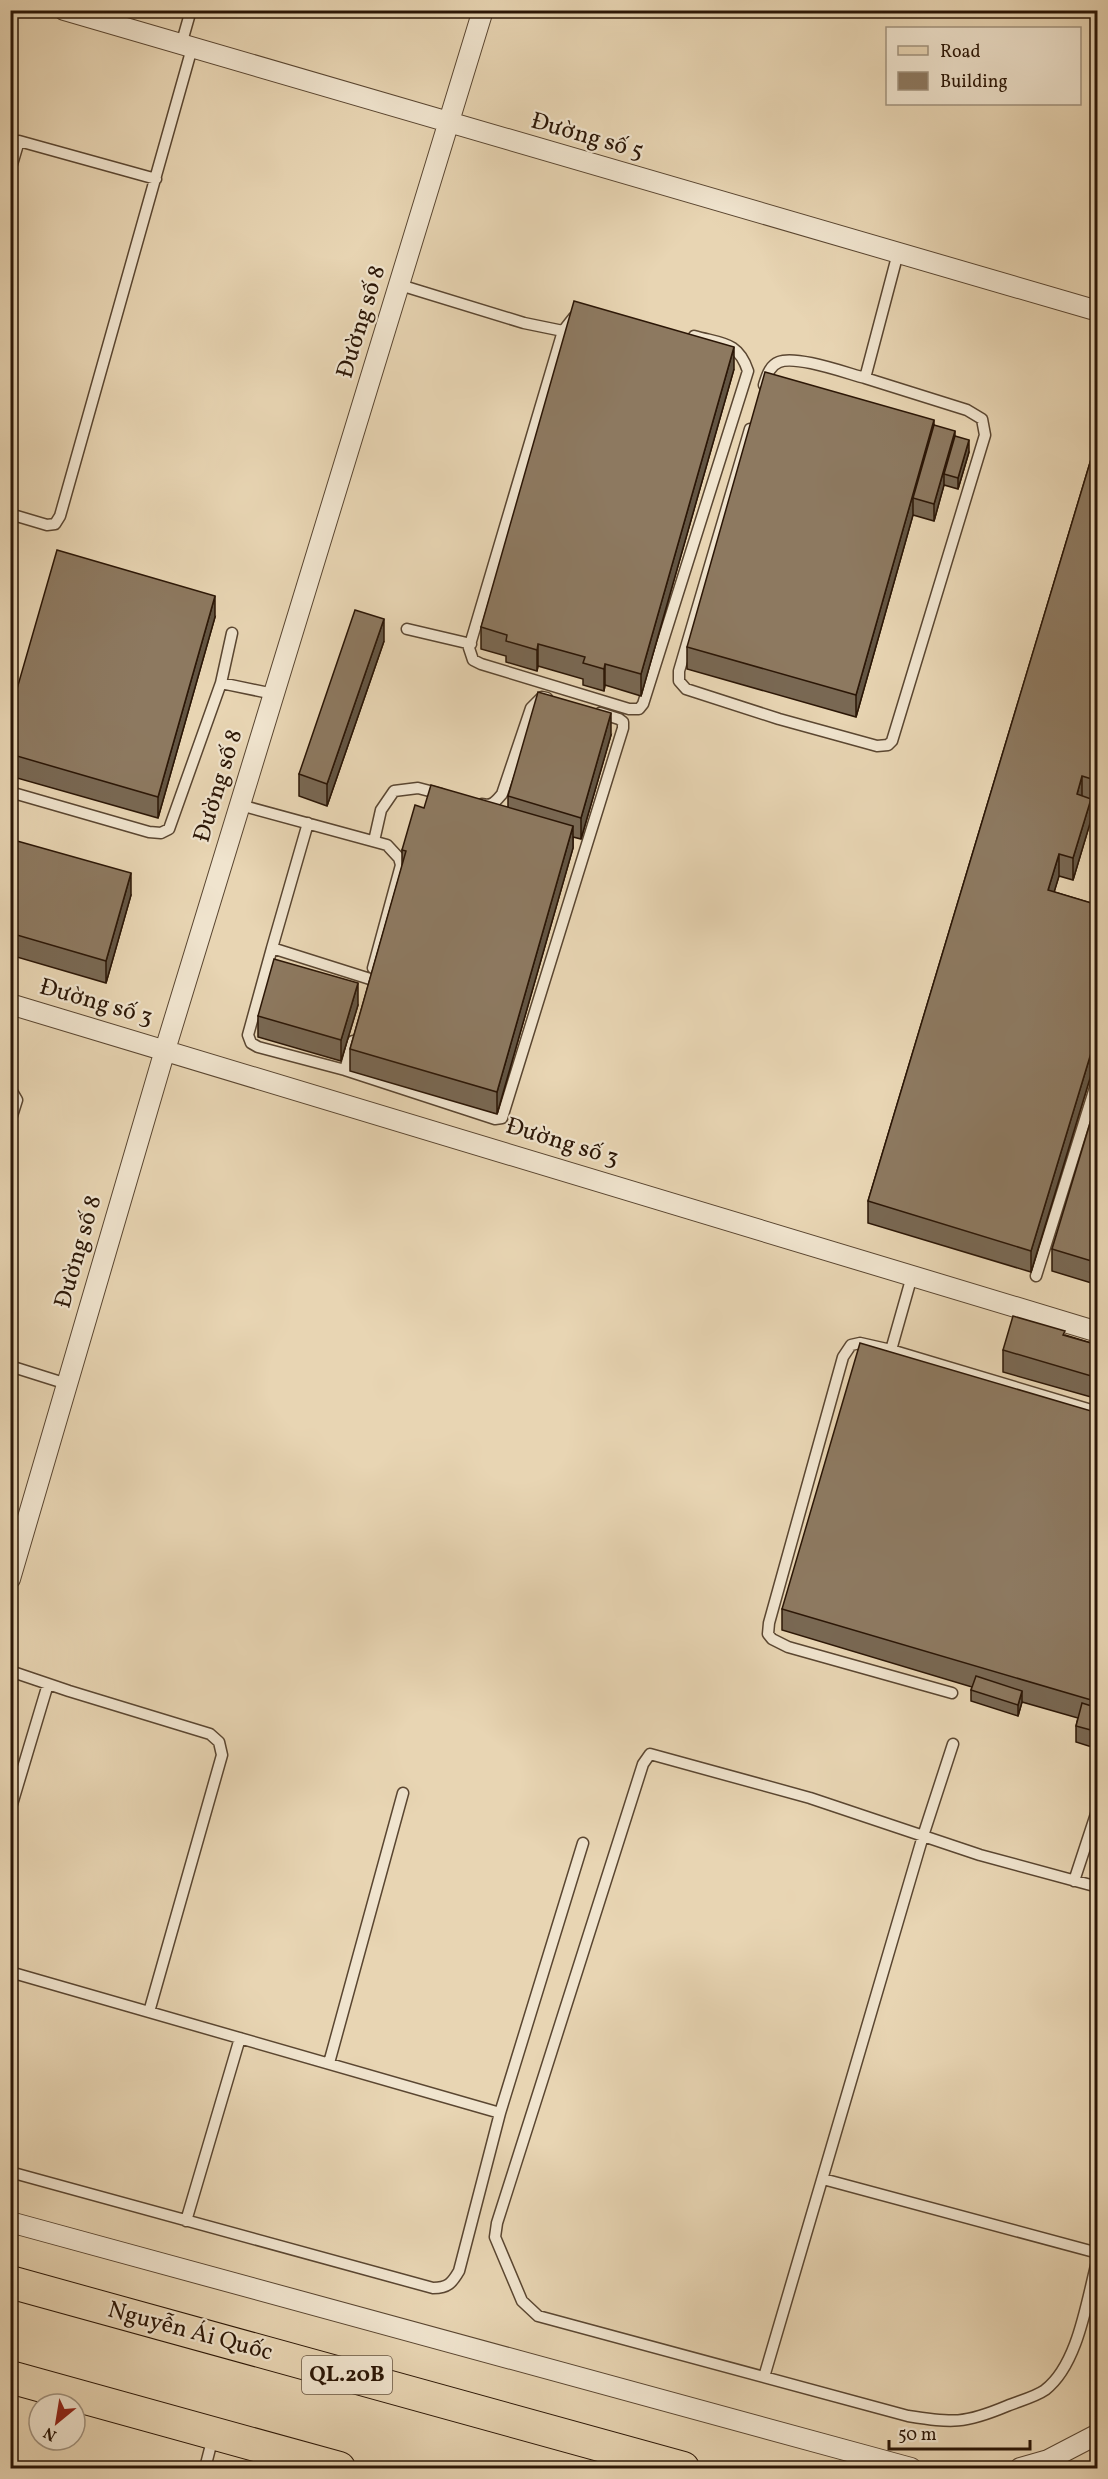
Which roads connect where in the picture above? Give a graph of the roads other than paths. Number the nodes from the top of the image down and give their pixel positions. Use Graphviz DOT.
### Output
graph roads {
  1 [pos="64,10"];
  2 [pos="191,10"];
  3 [pos="483,10"];
  4 [pos="187,47"];
  5 [pos="449,124"];
  6 [pos="15,139"];
  7 [pos="10,171"];
  8 [pos="156,179"];
  9 [pos="898,253"];
  10 [pos="400,285"];
  11 [pos="1098,311"];
  12 [pos="581,313"];
  13 [pos="563,331"];
  14 [pos="688,334"];
  15 [pos="865,378"];
  16 [pos="762,392"];
  17 [pos="752,423"];
  18 [pos="10,514"];
  19 [pos="407,629"];
  20 [pos="232,633"];
  21 [pos="471,644"];
  22 [pos="221,683"];
  23 [pos="274,694"];
  24 [pos="553,700"];
  25 [pos="586,709"];
  26 [pos="10,792"];
  27 [pos="453,797"];
  28 [pos="476,803"];
  29 [pos="240,805"];
  30 [pos="308,823"];
  31 [pos="374,841"];
  32 [pos="272,948"];
  33 [pos="370,979"];
  34 [pos="367,990"];
  35 [pos="10,1004"];
  36 [pos="358,1025"];
  37 [pos="165,1050"];
  38 [pos="345,1070"];
  39 [pos="1098,1078"];
  40 [pos="10,1088"];
  41 [pos="10,1122"];
  42 [pos="912,1276"];
  43 [pos="1036,1276"];
  44 [pos="1098,1332"];
  45 [pos="891,1350"];
  46 [pos="10,1366"];
  47 [pos="67,1384"];
  48 [pos="1098,1412"];
  49 [pos="10,1579"];
  50 [pos="10,1671"];
  51 [pos="48,1684"];
  52 [pos="951,1693"];
  53 [pos="953,1744"];
  54 [pos="403,1793"];
  55 [pos="1098,1808"];
  56 [pos="10,1811"];
  57 [pos="923,1836"];
  58 [pos="583,1843"];
  59 [pos="1074,1881"];
  60 [pos="1098,1887"];
  61 [pos="10,1972"];
  62 [pos="149,2012"];
  63 [pos="240,2038"];
  64 [pos="329,2063"];
  65 [pos="500,2113"];
  66 [pos="10,2172"];
  67 [pos="823,2179"];
  68 [pos="186,2221"];
  69 [pos="10,2222"];
  70 [pos="1098,2253"];
  71 [pos="1098,2258"];
  72 [pos="10,2282"];
  73 [pos="10,2377"];
  74 [pos="764,2377"];
  75 [pos="214,2434"];
  76 [pos="1098,2434"];
  77 [pos="205,2469"];
  78 [pos="339,2469"];
  79 [pos="683,2469"];
  80 [pos="911,2469"];
  81 [pos="1020,2469"];
  1 -- 4 [label="street, Đường số 5"];
  2 -- 4 [label="lane"];
  3 -- 5 [label="street, Đường số 8"];
  4 -- 5 [label="street, Đường số 5"];
  4 -- 8 [label="lane"];
  5 -- 9 [label="street, Đường số 5"];
  5 -- 10 [label="street, Đường số 8"];
  6 -- 7 [label="lane"];
  6 -- 8 [label="lane"];
  8 -- 18 [label="lane"];
  9 -- 11 [label="street, Đường số 5"];
  9 -- 15 [label="lane"];
  10 -- 13 [label="lane"];
  10 -- 23 [label="street, Đường số 8"];
  12 -- 13 [label="lane"];
  13 -- 21 [label="lane"];
  14 -- 21 [label="lane"];
  15 -- 16 [label="lane"];
  15 -- 17 [label="lane"];
  19 -- 21 [label="lane"];
  20 -- 22 [label="lane"];
  22 -- 23 [label="lane"];
  22 -- 26 [label="lane"];
  23 -- 29 [label="street, Đường số 8"];
  24 -- 28 [label="lane"];
  25 -- 38 [label="lane"];
  27 -- 31 [label="lane"];
  29 -- 30 [label="lane"];
  29 -- 37 [label="street, Đường số 8"];
  30 -- 31 [label="lane"];
  30 -- 32 [label="lane"];
  31 -- 33 [label="lane"];
  32 -- 33 [label="lane"];
  32 -- 38 [label="lane"];
  33 -- 34 [label="lane"];
  35 -- 37 [label="street, Đường số 3"];
  36 -- 38 [label="lane"];
  37 -- 42 [label="street, Đường số 3"];
  37 -- 47 [label="street, Đường số 8"];
  39 -- 43 [label="lane"];
  40 -- 41 [label="lane"];
  42 -- 44 [label="street, Đường số 3"];
  42 -- 45 [label="lane"];
  45 -- 48 [label="lane"];
  45 -- 52 [label="lane"];
  46 -- 47 [label="lane"];
  47 -- 49 [label="street, Đường số 8"];
  50 -- 51 [label="lane"];
  51 -- 56 [label="lane"];
  51 -- 62 [label="lane"];
  53 -- 57 [label="lane"];
  54 -- 64 [label="lane"];
  55 -- 59 [label="lane"];
  57 -- 59 [label="lane"];
  57 -- 67 [label="lane"];
  57 -- 74 [label="lane"];
  58 -- 65 [label="lane"];
  59 -- 60 [label="lane"];
  61 -- 62 [label="lane"];
  62 -- 63 [label="lane"];
  63 -- 64 [label="lane"];
  63 -- 68 [label="lane"];
  64 -- 65 [label="lane"];
  65 -- 68 [label="lane"];
  66 -- 68 [label="lane"];
  67 -- 70 [label="lane"];
  67 -- 74 [label="lane"];
  69 -- 80 [label="street"];
  71 -- 74 [label="lane"];
  72 -- 79 [label="main road, Nguyễn Ái Quốc / QL.20B"];
  73 -- 75 [label="main road"];
  75 -- 77 [label="lane"];
  75 -- 78 [label="main road"];
  76 -- 81 [label="street"];
}
